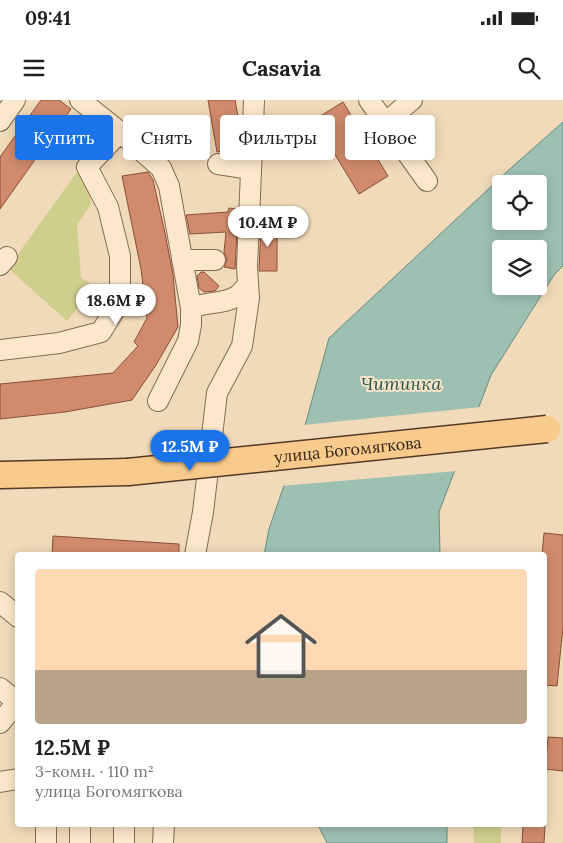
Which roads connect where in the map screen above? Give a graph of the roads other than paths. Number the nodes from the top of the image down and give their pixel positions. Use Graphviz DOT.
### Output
graph roads {
  1 [pos="16,100"];
  2 [pos="80,100"];
  3 [pos="254,100"];
  4 [pos="370,100"];
  5 [pos="412,100"];
  6 [pos="380,115"];
  7 [pos="394,115"];
  8 [pos="0,121"];
  9 [pos="120,132"];
  10 [pos="412,160"];
  11 [pos="218,164"];
  12 [pos="251,169"];
  13 [pos="427,181"];
  14 [pos="182,260"];
  15 [pos="215,260"];
  16 [pos="248,284"];
  17 [pos="191,308"];
  18 [pos="0,350"];
  19 [pos="158,401"];
  20 [pos="558,428"];
  21 [pos="0,475"];
  22 [pos="196,552"];
  23 [pos="0,602"];
  24 [pos="15,614"];
  25 [pos="0,688"];
  26 [pos="15,699"];
  27 [pos="15,703"];
  28 [pos="0,722"];
  29 [pos="15,779"];
  30 [pos="0,782"];
  31 [pos="46,827"];
  32 [pos="80,827"];
  33 [pos="124,827"];
  34 [pos="164,827"];
  35 [pos="46,843"];
  36 [pos="80,843"];
  37 [pos="124,843"];
  38 [pos="163,843"];
  1 -- 8 [label="street"];
  2 -- 9 [label="street"];
  3 -- 12 [label="street"];
  4 -- 6 [label="street"];
  5 -- 7 [label="street"];
  9 -- 14 [label="street"];
  9 -- 18 [label="street"];
  10 -- 13 [label="street"];
  11 -- 12 [label="street"];
  12 -- 16 [label="street"];
  14 -- 15 [label="street"];
  14 -- 17 [label="street"];
  16 -- 17 [label="street"];
  16 -- 22 [label="street"];
  17 -- 19 [label="street"];
  20 -- 21 [label="main road, улица Богомягкова, bridge"];
  23 -- 24 [label="street"];
  25 -- 26 [label="street"];
  27 -- 28 [label="street"];
  29 -- 30 [label="street"];
  31 -- 35 [label="street"];
  32 -- 36 [label="street"];
  33 -- 37 [label="street"];
  34 -- 38 [label="street"];
}
